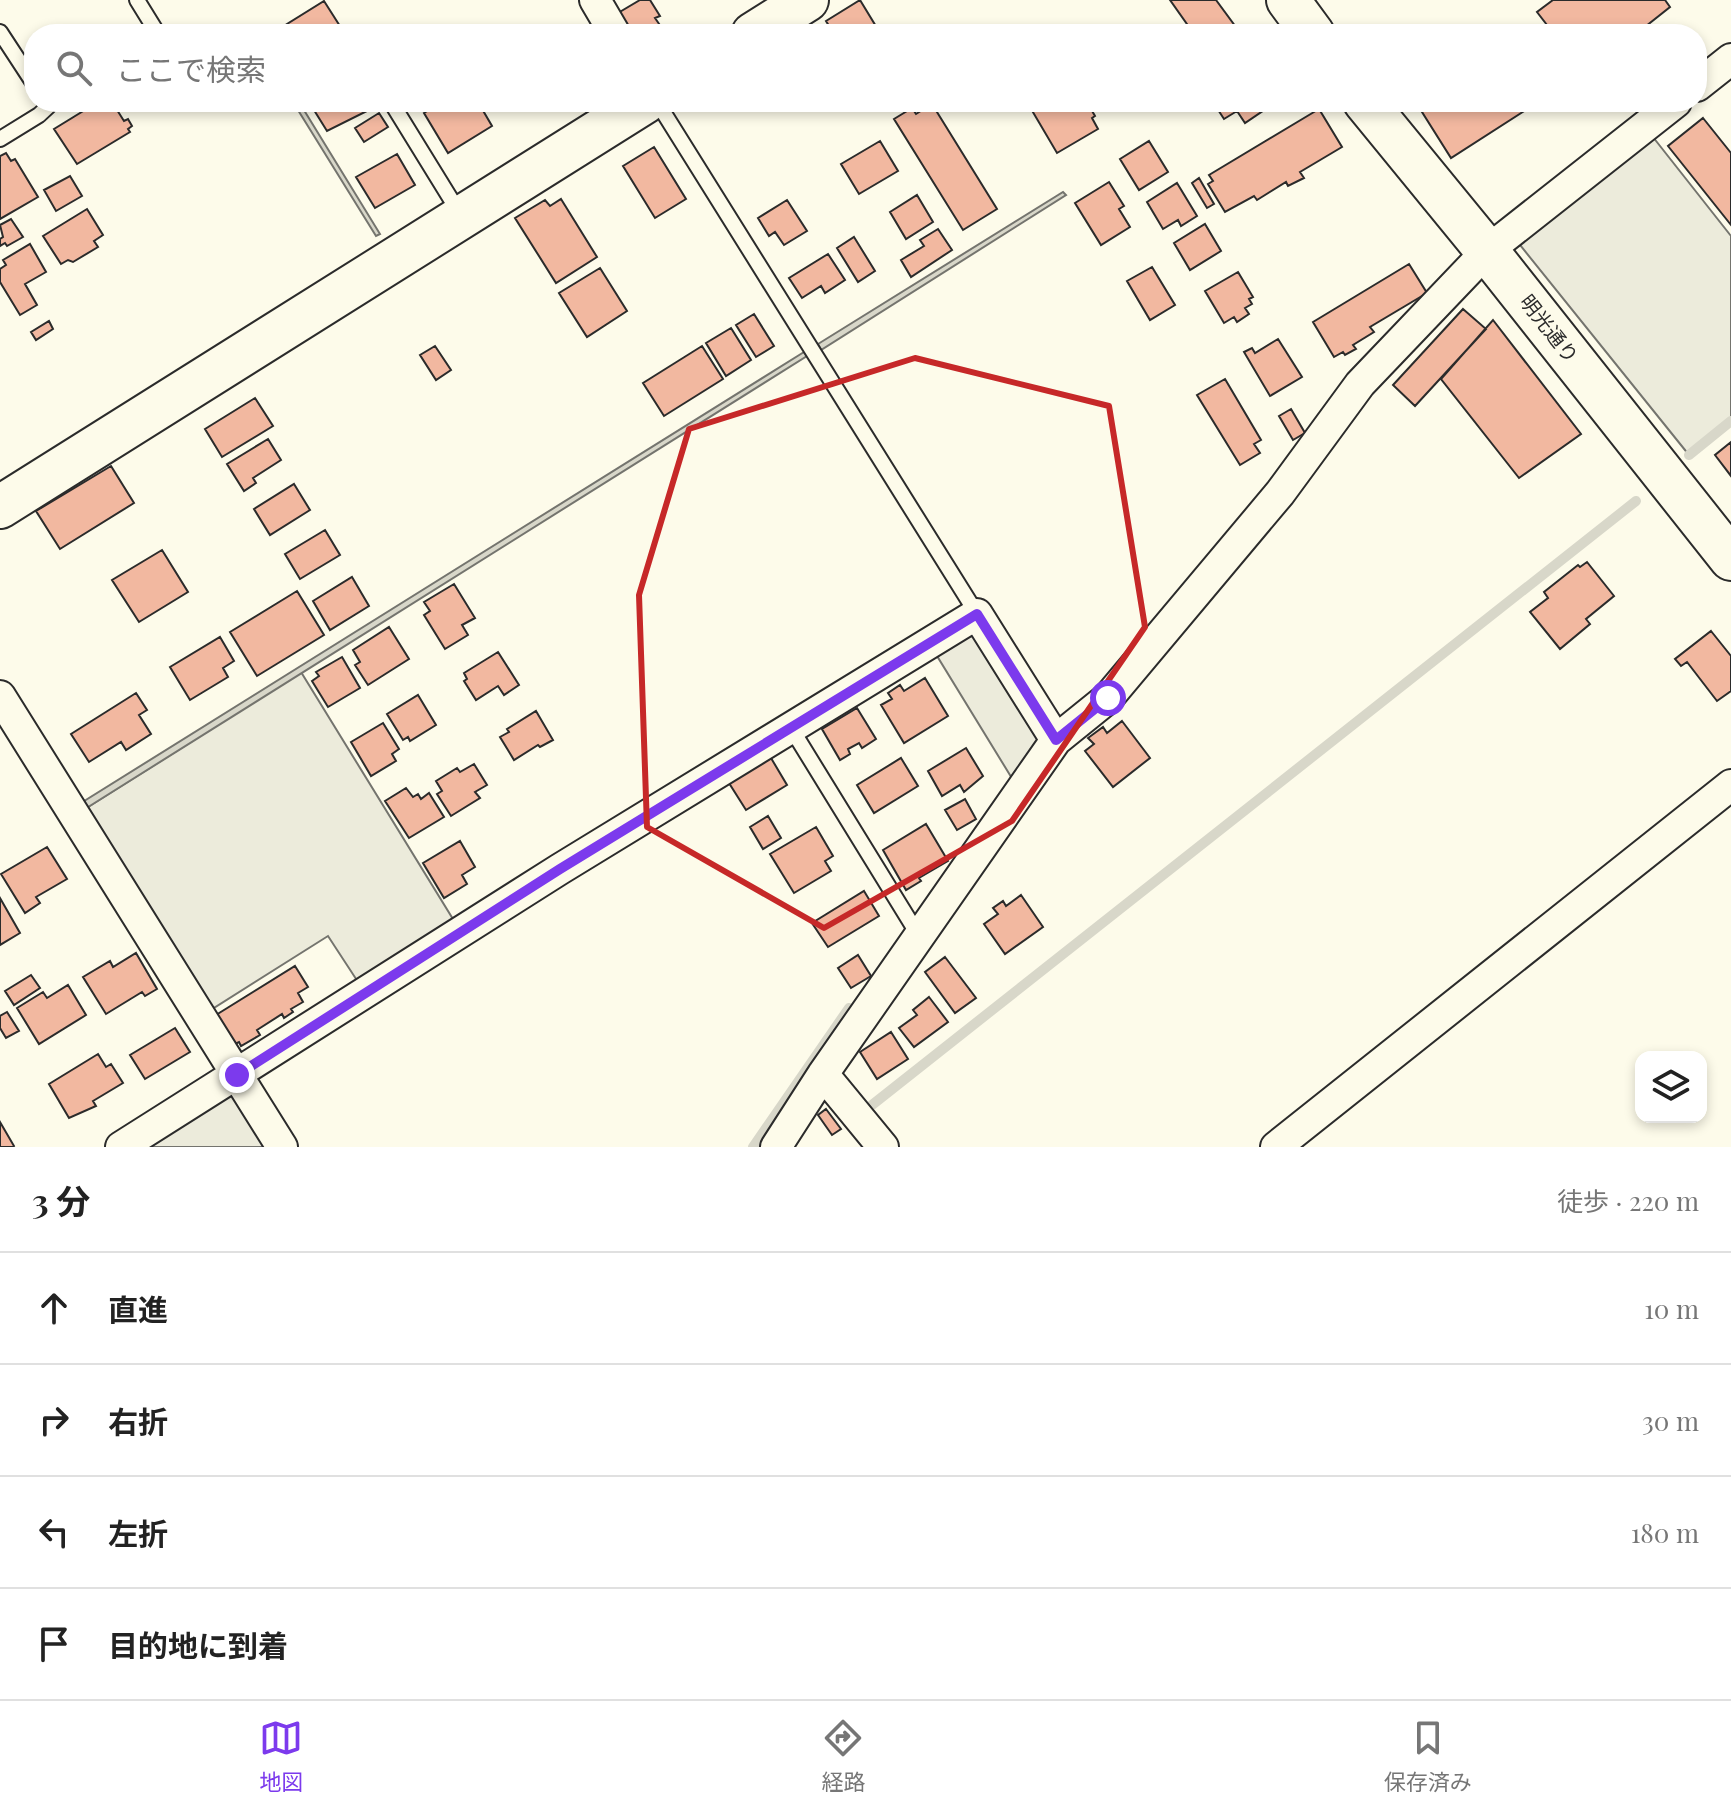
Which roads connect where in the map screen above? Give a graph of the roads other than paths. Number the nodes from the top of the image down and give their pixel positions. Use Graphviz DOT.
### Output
graph roads {
  1 [pos="137,0"];
  2 [pos="595,0"];
  3 [pos="807,0"];
  4 [pos="152,24"];
  5 [pos="609,24"];
  6 [pos="769,24"];
  7 [pos="0,32"];
  8 [pos="1731,59"];
  9 [pos="24,69"];
  10 [pos="1707,78"];
  11 [pos="42,112"];
  12 [pos="397,112"];
  13 [pos="629,112"];
  14 [pos="663,112"];
  15 [pos="1373,112"];
  16 [pos="1663,112"];
  17 [pos="0,139"];
  18 [pos="463,217"];
  19 [pos="1487,251"];
  20 [pos="0,507"];
  21 [pos="1731,559"];
  22 [pos="977,614"];
  23 [pos="0,696"];
  24 [pos="791,728"];
  25 [pos="1056,740"];
  26 [pos="1731,785"];
  27 [pos="919,936"];
  28 [pos="823,1074"];
  29 [pos="237,1075"];
  30 [pos="121,1147"];
  31 [pos="282,1147"];
  32 [pos="776,1147"];
  33 [pos="883,1147"];
  34 [pos="1276,1147"];
  1 -- 4 [label="lane"];
  2 -- 5 [label="street"];
  3 -- 6 [label="street"];
  7 -- 9 [label="lane"];
  8 -- 10 [label="street"];
  11 -- 17 [label="lane"];
  12 -- 18 [label="lane"];
  13 -- 18 [label="street"];
  14 -- 22 [label="lane"];
  15 -- 19 [label="street, 明光通り"];
  16 -- 19 [label="street"];
  18 -- 20 [label="street"];
  19 -- 21 [label="street, 明光通り"];
  19 -- 25 [label="street"];
  22 -- 24 [label="street"];
  22 -- 25 [label="street"];
  23 -- 29 [label="street"];
  24 -- 27 [label="lane"];
  24 -- 29 [label="street"];
  25 -- 27 [label="street"];
  26 -- 34 [label="street"];
  27 -- 28 [label="street"];
  28 -- 32 [label="street"];
  28 -- 33 [label="street"];
  29 -- 30 [label="street"];
  29 -- 31 [label="street"];
}
